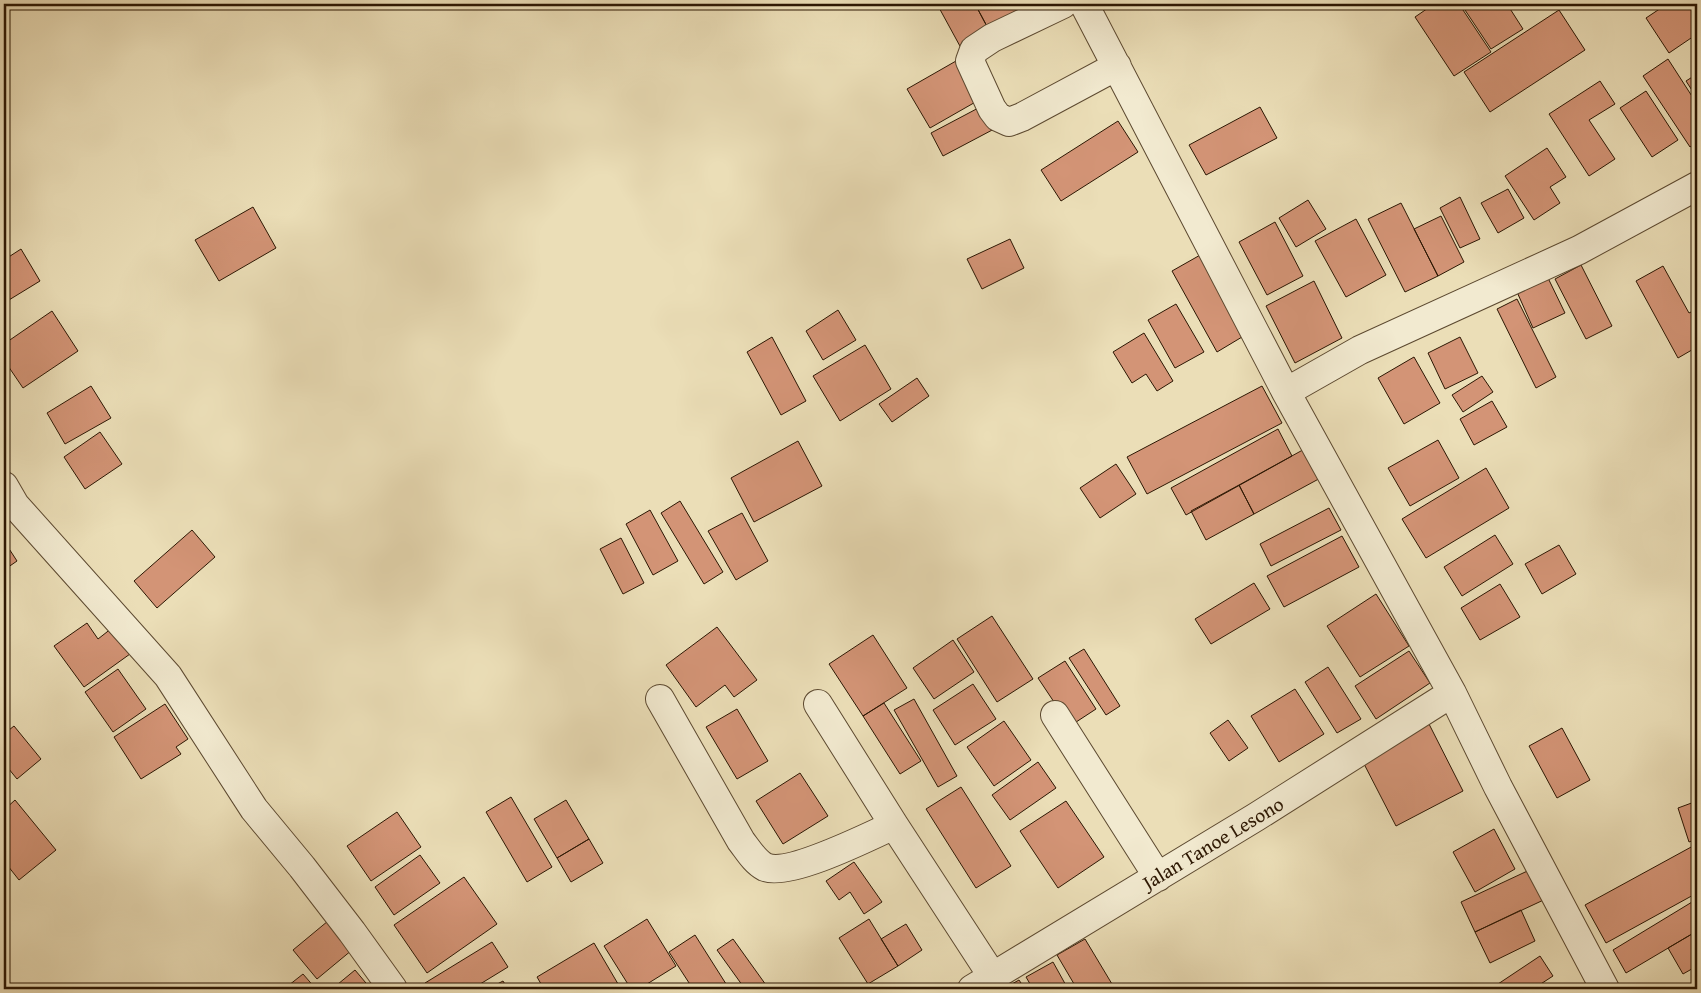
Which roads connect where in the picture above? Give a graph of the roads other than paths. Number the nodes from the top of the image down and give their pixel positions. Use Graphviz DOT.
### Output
graph roads {
  1 [pos="1064,4"];
  2 [pos="1084,4"];
  3 [pos="1116,66"];
  4 [pos="1697,186"];
  5 [pos="1286,392"];
  6 [pos="4,486"];
  7 [pos="1452,694"];
  8 [pos="660,699"];
  9 [pos="818,704"];
  10 [pos="1055,715"];
  11 [pos="894,825"];
  12 [pos="1158,877"];
  13 [pos="983,983"];
  14 [pos="393,989"];
  15 [pos="1605,989"];
  1 -- 3 [label="street"];
  2 -- 3 [label="street"];
  3 -- 5 [label="street"];
  4 -- 5 [label="street"];
  5 -- 7 [label="street"];
  6 -- 14 [label="street"];
  7 -- 12 [label="street, Jalan Tanoe Lesono"];
  7 -- 15 [label="street"];
  8 -- 11 [label="street"];
  9 -- 11 [label="street"];
  10 -- 12 [label="street"];
  11 -- 13 [label="street"];
  12 -- 13 [label="street, Jalan Tanoe Lesono"];
}
